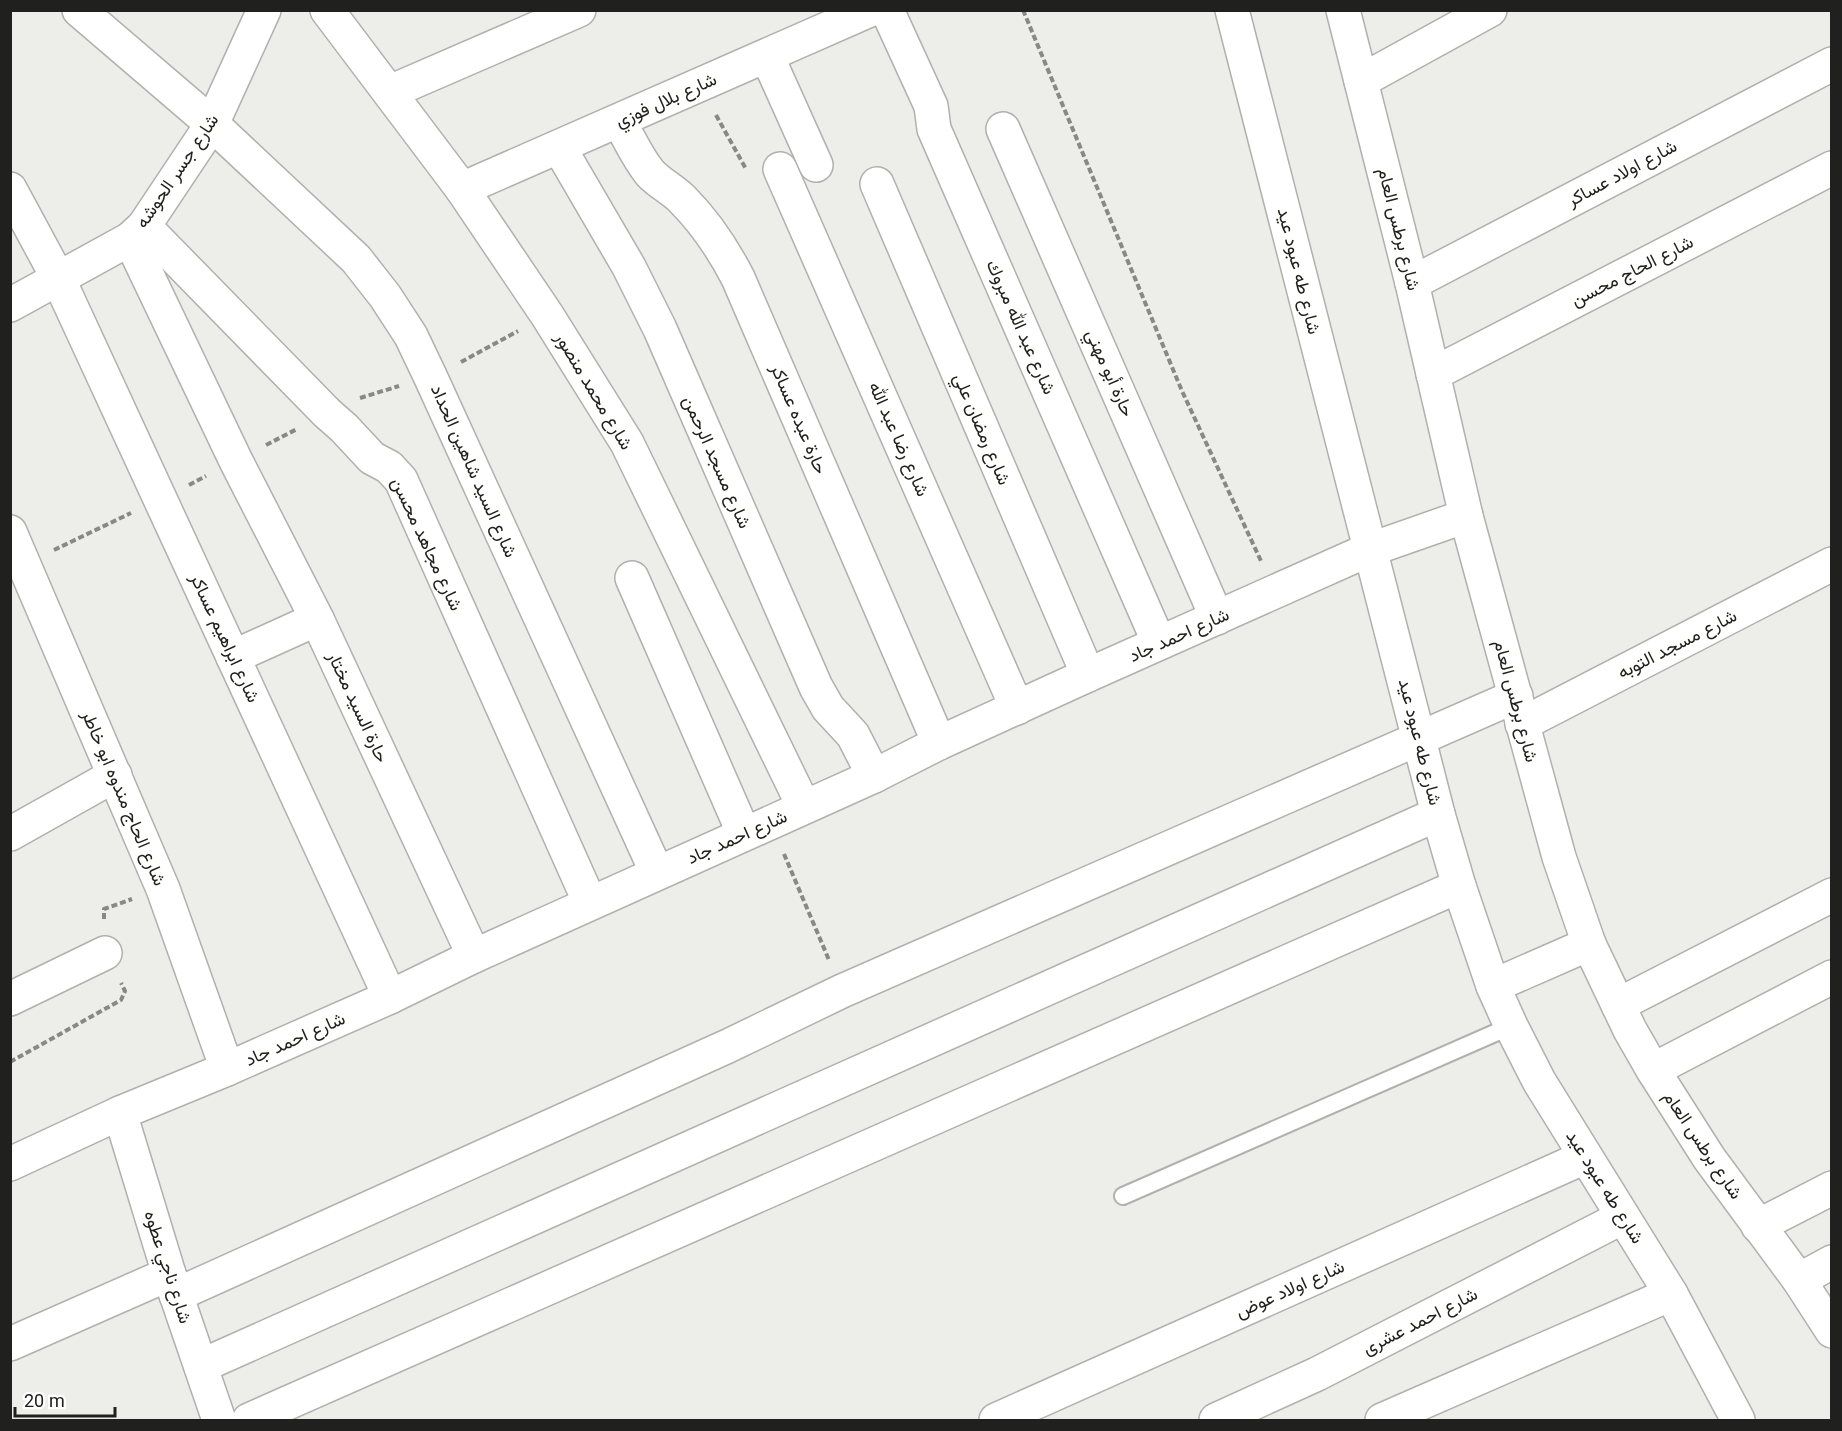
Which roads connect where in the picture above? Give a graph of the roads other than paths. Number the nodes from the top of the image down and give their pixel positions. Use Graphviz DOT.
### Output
graph roads {
  1 [pos="79,10"];
  2 [pos="264,10"];
  3 [pos="327,10"];
  4 [pos="579,10"];
  5 [pos="870,10"];
  6 [pos="887,10"];
  7 [pos="1232,10"];
  8 [pos="1343,10"];
  9 [pos="1490,10"];
  10 [pos="767,56"];
  11 [pos="1832,64"];
  12 [pos="1361,81"];
  13 [pos="390,92"];
  14 [pos="619,121"];
  15 [pos="212,124"];
  16 [pos="1003,129"];
  17 [pos="559,147"];
  18 [pos="816,165"];
  19 [pos="1832,168"];
  20 [pos="780,170"];
  21 [pos="877,184"];
  22 [pos="10,189"];
  23 [pos="462,189"];
  24 [pos="137,232"];
  25 [pos="59,280"];
  26 [pos="1412,282"];
  27 [pos="10,305"];
  28 [pos="1433,374"];
  29 [pos="1466,516"];
  30 [pos="10,531"];
  31 [pos="1370,550"];
  32 [pos="1832,564"];
  33 [pos="632,578"];
  34 [pos="1216,618"];
  35 [pos="317,619"];
  36 [pos="1159,643"];
  37 [pos="233,657"];
  38 [pos="1088,675"];
  39 [pos="1017,708"];
  40 [pos="1519,710"];
  41 [pos="1419,740"];
  42 [pos="939,743"];
  43 [pos="115,775"];
  44 [pos="874,776"];
  45 [pos="804,807"];
  46 [pos="1438,814"];
  47 [pos="14,823"];
  48 [pos="757,828"];
  49 [pos="657,873"];
  50 [pos="1459,886"];
  51 [pos="1832,895"];
  52 [pos="590,903"];
  53 [pos="1588,944"];
  54 [pos="105,953"];
  55 [pos="474,956"];
  56 [pos="1832,977"];
  57 [pos="1493,986"];
  58 [pos="390,997"];
  59 [pos="10,999"];
  60 [pos="1618,1005"];
  61 [pos="1511,1026"];
  62 [pos="227,1069"];
  63 [pos="1653,1070"];
  64 [pos="120,1113"];
  65 [pos="1585,1157"];
  66 [pos="10,1164"];
  67 [pos="1832,1188"];
  68 [pos="1123,1196"];
  69 [pos="1623,1217"];
  70 [pos="1758,1226"];
  71 [pos="1832,1262"];
  72 [pos="1799,1280"];
  73 [pos="172,1284"];
  74 [pos="1671,1294"];
  75 [pos="1832,1331"];
  76 [pos="10,1344"];
  77 [pos="201,1366"];
  78 [pos="1733,1419"];
  79 [pos="219,1420"];
  80 [pos="249,1420"];
  81 [pos="996,1420"];
  82 [pos="1216,1420"];
  83 [pos="1382,1420"];
  1 -- 15 [label="street"];
  2 -- 15 [label="street, شارع جسر الحوشه"];
  3 -- 13 [label="street, شارع محمد منصور"];
  4 -- 13 [label="street"];
  5 -- 10 [label="street, شارع بلال فوزي"];
  6 -- 36 [label="street, شارع عبد الله مبروك"];
  7 -- 31 [label="street, شارع طه عبود عيد"];
  8 -- 12 [label="street, شارع برطس العام"];
  9 -- 12 [label="street"];
  10 -- 14 [label="street, شارع بلال فوزي"];
  10 -- 18 [label="street"];
  11 -- 26 [label="street, شارع اولاد عساكر"];
  12 -- 26 [label="street, شارع برطس العام"];
  13 -- 23 [label="street, شارع محمد منصور"];
  14 -- 17 [label="street, شارع بلال فوزي"];
  14 -- 42 [label="street, حارة عبده عساكر"];
  15 -- 24 [label="street, شارع جسر الحوشه"];
  15 -- 49 [label="street, شارع السيد شاهين الحداد"];
  16 -- 34 [label="street, حارة أبو مهني"];
  17 -- 23 [label="street, شارع بلال فوزي"];
  17 -- 44 [label="street, شارع مسجد الرحمن"];
  19 -- 28 [label="street, شارع الحاج محسن"];
  20 -- 39 [label="street, شارع رضا عبد الله"];
  21 -- 38 [label="street, شارع رمضان علي"];
  22 -- 25 [label="street, شارع ابراهيم عساكر"];
  23 -- 45 [label="street, شارع محمد منصور"];
  24 -- 25 [label="street, شارع جسر الحوشه"];
  24 -- 35 [label="street, حارة السيد مختار"];
  24 -- 52 [label="street, شارع مجاهد محسن"];
  25 -- 27 [label="street, شارع جسر الحوشه"];
  25 -- 37 [label="street, شارع ابراهيم عساكر"];
  26 -- 28 [label="street, شارع برطس العام"];
  28 -- 29 [label="street, شارع برطس العام"];
  29 -- 31 [label="street, شارع احمد جاد"];
  29 -- 40 [label="street, شارع برطس العام"];
  30 -- 43 [label="street, شارع الحاج مندوه ابو خاطر"];
  31 -- 34 [label="street, شارع احمد جاد"];
  31 -- 41 [label="street, شارع طه عبود عيد"];
  32 -- 40 [label="street, شارع مسجد التوبه"];
  33 -- 48 [label="street"];
  34 -- 36 [label="street, شارع احمد جاد"];
  35 -- 37 [label="street"];
  35 -- 55 [label="street, حارة السيد مختار"];
  36 -- 38 [label="street, شارع احمد جاد"];
  37 -- 58 [label="street, شارع ابراهيم عساكر"];
  38 -- 39 [label="street, شارع احمد جاد"];
  39 -- 42 [label="street, شارع احمد جاد"];
  40 -- 41 [label="street, شارع مسجد التوبه"];
  40 -- 53 [label="street, شارع برطس العام"];
  41 -- 46 [label="street, شارع طه عبود عيد"];
  41 -- 73 [label="street, شارع مسجد التوبه"];
  42 -- 44 [label="street, شارع احمد جاد"];
  43 -- 47 [label="street"];
  43 -- 62 [label="street, شارع الحاج مندوه ابو خاطر"];
  44 -- 45 [label="street, شارع احمد جاد"];
  45 -- 48 [label="street, شارع احمد جاد"];
  46 -- 50 [label="street, شارع طه عبود عيد"];
  46 -- 77 [label="street"];
  48 -- 49 [label="street, شارع احمد جاد"];
  49 -- 52 [label="street, شارع احمد جاد"];
  50 -- 57 [label="street, شارع طه عبود عيد"];
  50 -- 80 [label="street"];
  51 -- 60 [label="street"];
  52 -- 55 [label="street, شارع احمد جاد"];
  53 -- 57 [label="street"];
  53 -- 60 [label="street, شارع برطس العام"];
  54 -- 59 [label="street"];
  55 -- 58 [label="street, شارع احمد جاد"];
  56 -- 63 [label="street"];
  57 -- 61 [label="street, شارع طه عبود عيد"];
  58 -- 62 [label="street, شارع احمد جاد"];
  60 -- 63 [label="street, شارع برطس العام"];
  61 -- 65 [label="street, شارع طه عبود عيد"];
  61 -- 68 [label="lane"];
  62 -- 64 [label="street, شارع احمد جاد"];
  63 -- 70 [label="street, شارع برطس العام"];
  64 -- 66 [label="street, شارع احمد جاد"];
  64 -- 73 [label="street, شارع ناجي عطوه"];
  65 -- 69 [label="street, شارع طه عبود عيد"];
  65 -- 81 [label="street, شارع اولاد عوض"];
  67 -- 70 [label="street"];
  69 -- 74 [label="street, شارع طه عبود عيد"];
  69 -- 82 [label="street, شارع احمد عشرى"];
  70 -- 72 [label="street, شارع برطس العام"];
  71 -- 72 [label="street"];
  72 -- 75 [label="street, شارع برطس العام"];
  73 -- 76 [label="street, شارع مسجد التوبه"];
  73 -- 77 [label="street, شارع ناجي عطوه"];
  74 -- 78 [label="street, شارع طه عبود عيد"];
  74 -- 83 [label="street"];
  77 -- 79 [label="street, شارع ناجي عطوه"];
}
